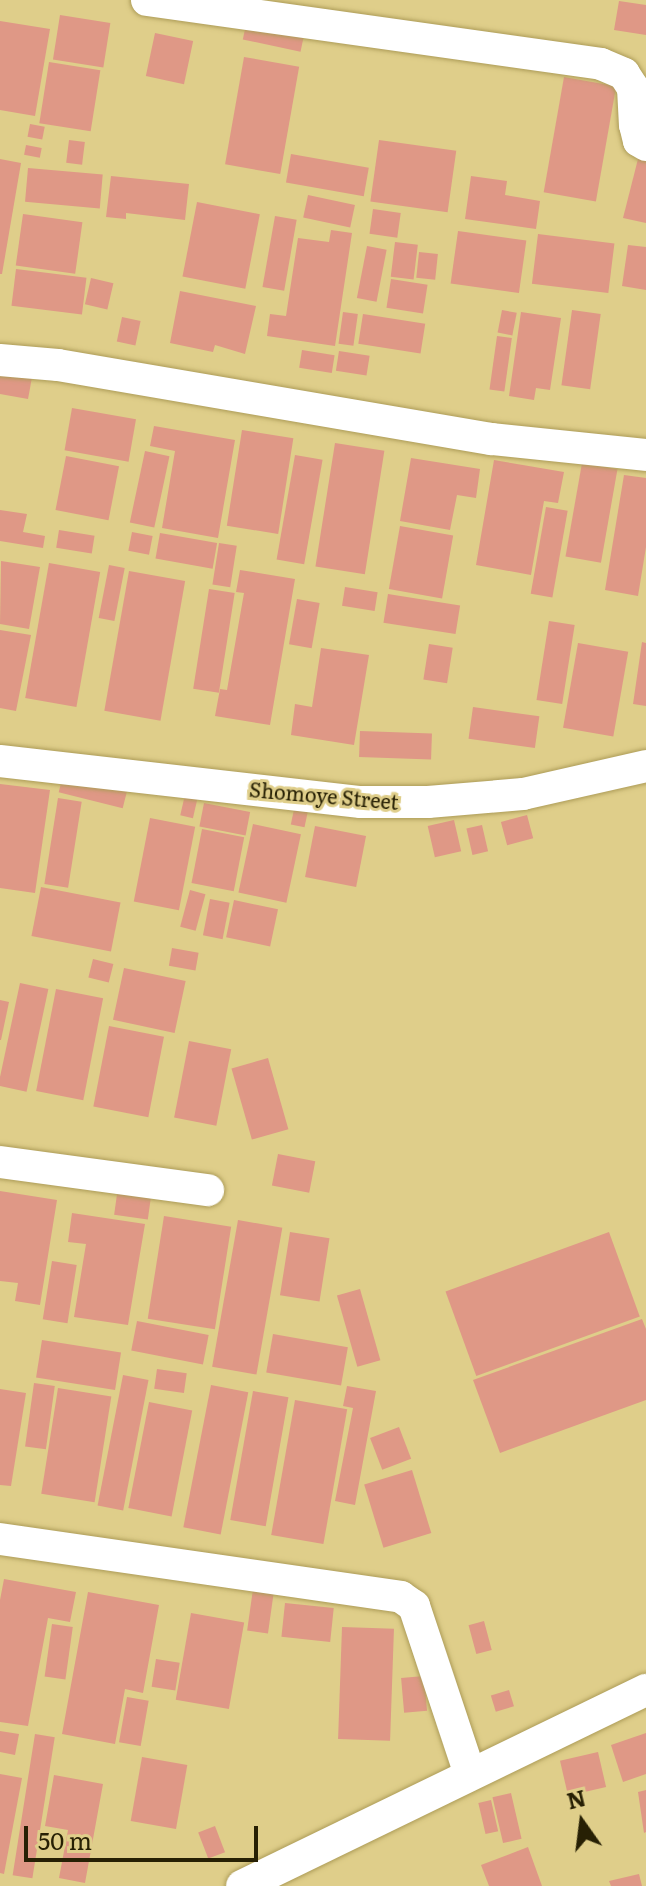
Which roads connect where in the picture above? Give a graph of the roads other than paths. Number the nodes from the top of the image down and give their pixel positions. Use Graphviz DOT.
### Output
graph roads {
  1 [pos="147,0"];
  2 [pos="646,145"];
  3 [pos="0,360"];
  4 [pos="646,455"];
  5 [pos="0,761"];
  6 [pos="646,766"];
  7 [pos="0,1162"];
  8 [pos="208,1190"];
  9 [pos="0,1539"];
  10 [pos="646,1690"];
  11 [pos="470,1774"];
  12 [pos="242,1886"];
  1 -- 2 [label="street"];
  3 -- 4 [label="street"];
  5 -- 6 [label="street, Shomoye Street"];
  7 -- 8 [label="street"];
  9 -- 11 [label="street"];
  10 -- 11 [label="street"];
  11 -- 12 [label="street"];
}
